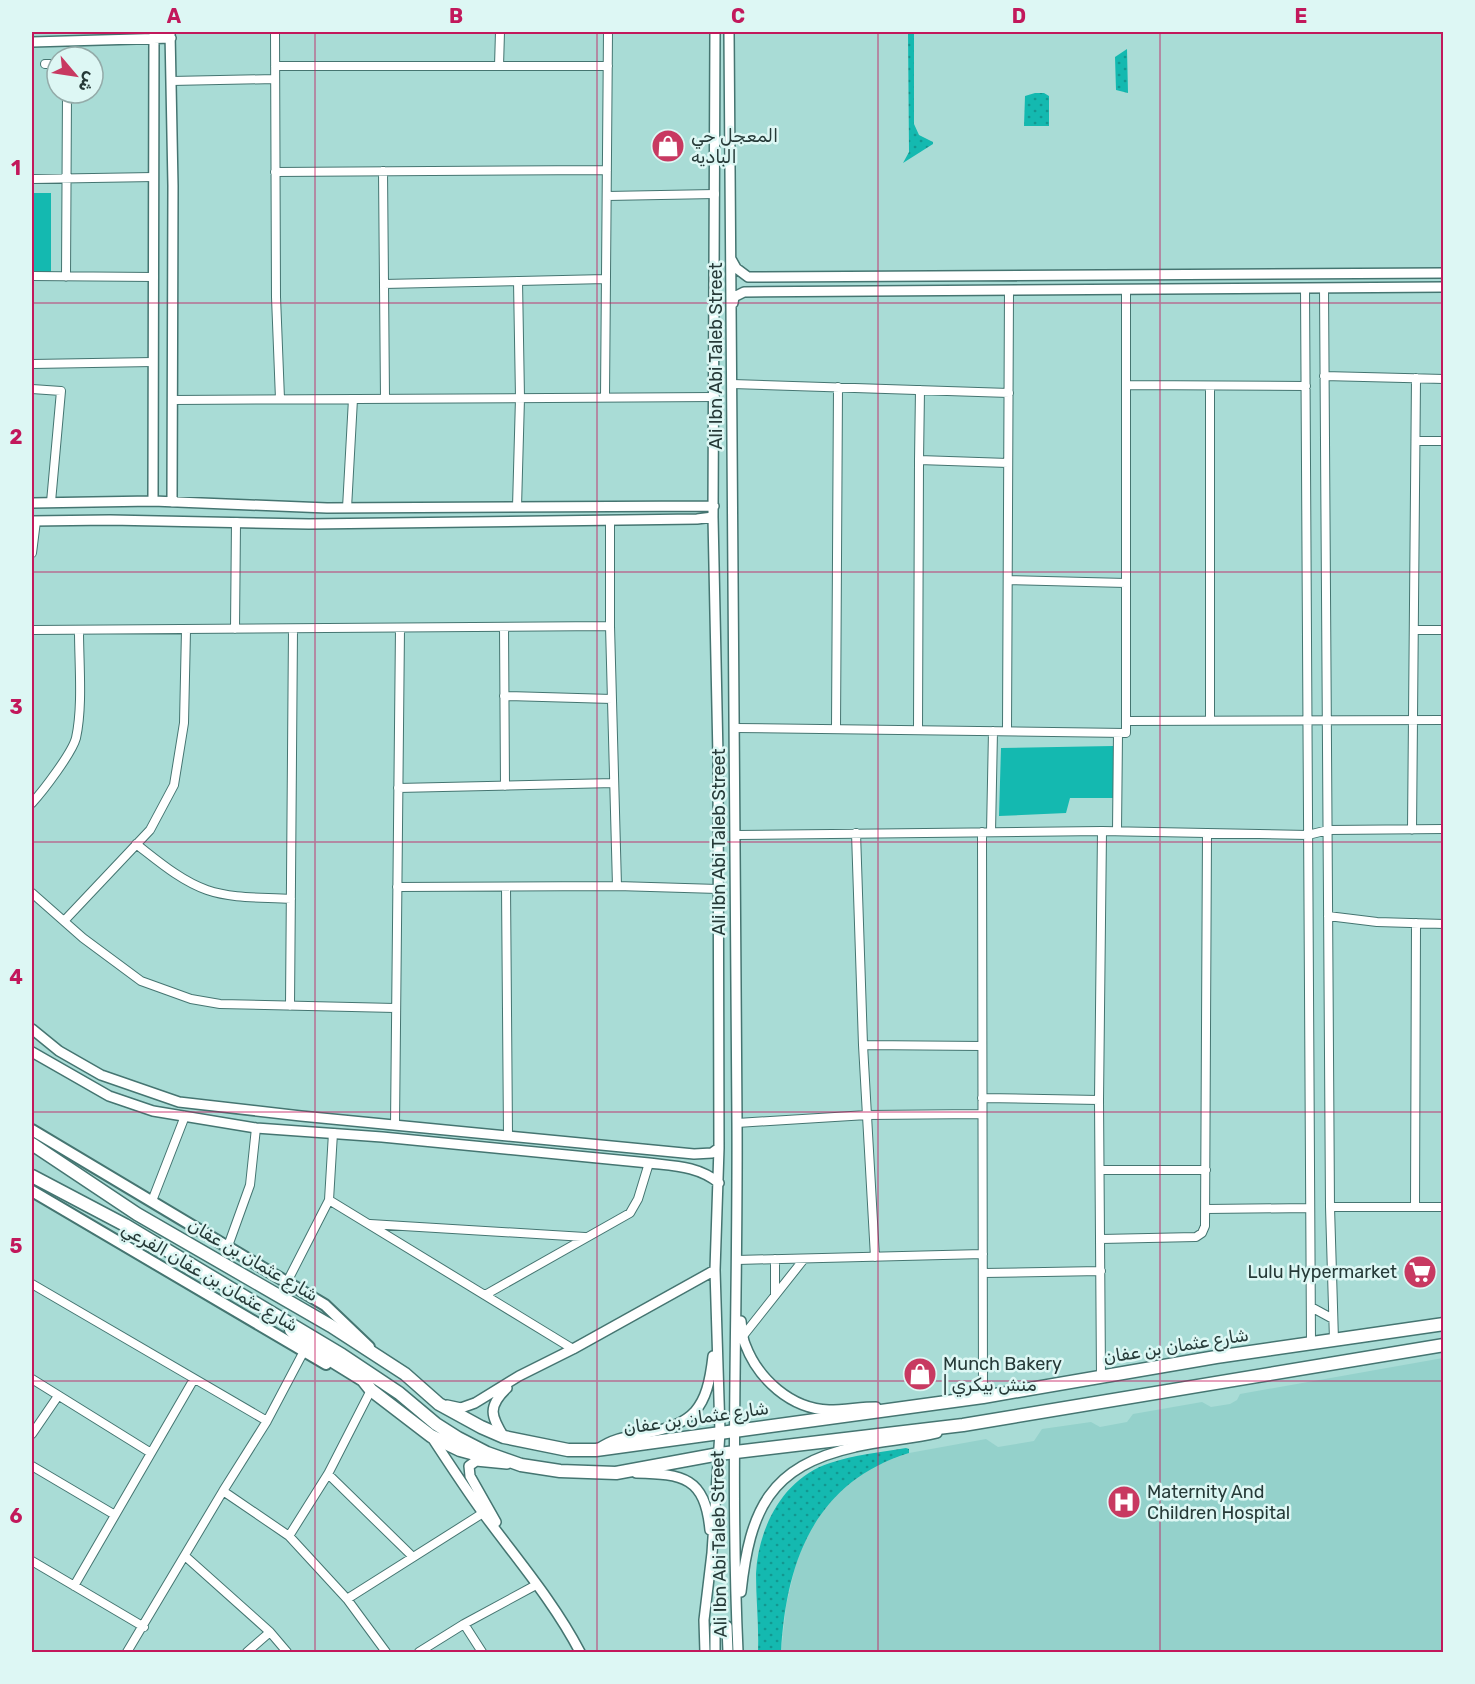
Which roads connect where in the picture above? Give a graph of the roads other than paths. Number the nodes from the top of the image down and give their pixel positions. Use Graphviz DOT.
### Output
graph roads {
  1 [pos="275,32"];
  2 [pos="500,32"];
  3 [pos="608,32"];
  4 [pos="715,32"];
  5 [pos="729,32"];
  6 [pos="170,34"];
  7 [pos="154,35"];
  8 [pos="32,42"];
  9 [pos="275,66"];
  10 [pos="499,66"];
  11 [pos="608,66"];
  12 [pos="275,78"];
  13 [pos="171,81"];
  14 [pos="67,105"];
  15 [pos="607,170"];
  16 [pos="383,171"];
  17 [pos="275,172"];
  18 [pos="154,177"];
  19 [pos="65,178"];
  20 [pos="32,179"];
  21 [pos="715,194"];
  22 [pos="607,196"];
  23 [pos="731,259"];
  24 [pos="1443,273"];
  25 [pos="32,276"];
  26 [pos="66,277"];
  27 [pos="153,277"];
  28 [pos="606,279"];
  29 [pos="518,281"];
  30 [pos="384,284"];
  31 [pos="1443,287"];
  32 [pos="1305,288"];
  33 [pos="1324,288"];
  34 [pos="1126,289"];
  35 [pos="1009,290"];
  36 [pos="732,308"];
  37 [pos="153,362"];
  38 [pos="32,364"];
  39 [pos="1324,376"];
  40 [pos="1416,378"];
  41 [pos="1443,379"];
  42 [pos="732,384"];
  43 [pos="1126,385"];
  44 [pos="1210,386"];
  45 [pos="1306,386"];
  46 [pos="838,387"];
  47 [pos="32,389"];
  48 [pos="920,390"];
  49 [pos="1009,393"];
  50 [pos="605,397"];
  51 [pos="715,397"];
  52 [pos="385,398"];
  53 [pos="519,398"];
  54 [pos="280,399"];
  55 [pos="353,399"];
  56 [pos="172,400"];
  57 [pos="1416,441"];
  58 [pos="1443,441"];
  59 [pos="919,460"];
  60 [pos="1008,463"];
  61 [pos="153,501"];
  62 [pos="51,502"];
  63 [pos="172,502"];
  64 [pos="32,503"];
  65 [pos="714,506"];
  66 [pos="518,507"];
  67 [pos="346,508"];
  68 [pos="713,518"];
  69 [pos="610,520"];
  70 [pos="34,521"];
  71 [pos="236,522"];
  72 [pos="32,554"];
  73 [pos="1008,580"];
  74 [pos="1126,583"];
  75 [pos="610,626"];
  76 [pos="504,627"];
  77 [pos="400,628"];
  78 [pos="293,629"];
  79 [pos="32,630"];
  80 [pos="186,630"];
  81 [pos="235,630"];
  82 [pos="1415,630"];
  83 [pos="1443,630"];
  84 [pos="79,631"];
  85 [pos="504,696"];
  86 [pos="612,699"];
  87 [pos="1210,720"];
  88 [pos="1308,720"];
  89 [pos="1327,720"];
  90 [pos="1414,720"];
  91 [pos="1443,720"];
  92 [pos="1126,721"];
  93 [pos="735,728"];
  94 [pos="836,729"];
  95 [pos="918,730"];
  96 [pos="993,731"];
  97 [pos="1007,731"];
  98 [pos="1118,733"];
  99 [pos="614,783"];
  100 [pos="505,786"];
  101 [pos="398,788"];
  102 [pos="32,803"];
  103 [pos="1443,829"];
  104 [pos="1328,830"];
  105 [pos="1412,830"];
  106 [pos="1102,831"];
  107 [pos="1117,831"];
  108 [pos="982,832"];
  109 [pos="991,832"];
  110 [pos="856,833"];
  111 [pos="1207,833"];
  112 [pos="736,835"];
  113 [pos="1308,835"];
  114 [pos="136,844"];
  115 [pos="617,886"];
  116 [pos="397,887"];
  117 [pos="506,887"];
  118 [pos="718,889"];
  119 [pos="32,893"];
  120 [pos="291,899"];
  121 [pos="1328,916"];
  122 [pos="64,921"];
  123 [pos="1416,923"];
  124 [pos="1443,924"];
  125 [pos="290,1006"];
  126 [pos="395,1008"];
  127 [pos="32,1029"];
  128 [pos="863,1046"];
  129 [pos="982,1046"];
  130 [pos="32,1052"];
  131 [pos="982,1098"];
  132 [pos="1099,1100"];
  133 [pos="982,1114"];
  134 [pos="867,1115"];
  135 [pos="185,1116"];
  136 [pos="737,1123"];
  137 [pos="395,1125"];
  138 [pos="256,1128"];
  139 [pos="32,1130"];
  140 [pos="333,1133"];
  141 [pos="508,1136"];
  142 [pos="32,1144"];
  143 [pos="719,1148"];
  144 [pos="694,1154"];
  145 [pos="32,1157"];
  146 [pos="649,1163"];
  147 [pos="693,1168"];
  148 [pos="32,1170"];
  149 [pos="1100,1170"];
  150 [pos="1206,1170"];
  151 [pos="32,1176"];
  152 [pos="719,1183"];
  153 [pos="32,1191"];
  154 [pos="329,1200"];
  155 [pos="152,1201"];
  156 [pos="1330,1207"];
  157 [pos="1415,1207"];
  158 [pos="1443,1207"];
  159 [pos="1311,1208"];
  160 [pos="1206,1209"];
  161 [pos="137,1214"];
  162 [pos="368,1224"];
  163 [pos="125,1225"];
  164 [pos="587,1237"];
  165 [pos="1101,1239"];
  166 [pos="228,1246"];
  167 [pos="983,1254"];
  168 [pos="875,1257"];
  169 [pos="775,1259"];
  170 [pos="804,1259"];
  171 [pos="737,1260"];
  172 [pos="715,1270"];
  173 [pos="1101,1271"];
  174 [pos="983,1273"];
  175 [pos="287,1282"];
  176 [pos="32,1284"];
  177 [pos="485,1295"];
  178 [pos="775,1295"];
  179 [pos="737,1302"];
  180 [pos="1311,1307"];
  181 [pos="278,1317"];
  182 [pos="1333,1319"];
  183 [pos="717,1324"];
  184 [pos="1443,1324"];
  185 [pos="743,1336"];
  186 [pos="1334,1340"];
  187 [pos="1311,1343"];
  188 [pos="1443,1345"];
  189 [pos="573,1349"];
  190 [pos="304,1352"];
  191 [pos="383,1360"];
  192 [pos="519,1376"];
  193 [pos="1101,1377"];
  194 [pos="32,1379"];
  195 [pos="194,1379"];
  196 [pos="372,1390"];
  197 [pos="58,1396"];
  198 [pos="983,1397"];
  199 [pos="439,1404"];
  200 [pos="267,1421"];
  201 [pos="963,1425"];
  202 [pos="733,1431"];
  203 [pos="720,1432"];
  204 [pos="32,1434"];
  205 [pos="431,1436"];
  206 [pos="504,1437"];
  207 [pos="596,1450"];
  208 [pos="151,1453"];
  209 [pos="733,1453"];
  210 [pos="719,1454"];
  211 [pos="521,1465"];
  212 [pos="32,1466"];
  213 [pos="616,1473"];
  214 [pos="328,1474"];
  215 [pos="223,1491"];
  216 [pos="483,1513"];
  217 [pos="115,1515"];
  218 [pos="289,1536"];
  219 [pos="511,1548"];
  220 [pos="712,1553"];
  221 [pos="185,1556"];
  222 [pos="413,1557"];
  223 [pos="32,1561"];
  224 [pos="536,1585"];
  225 [pos="74,1586"];
  226 [pos="347,1599"];
  227 [pos="464,1624"];
  228 [pos="144,1627"];
  229 [pos="737,1630"];
  230 [pos="270,1632"];
  231 [pos="127,1653"];
  232 [pos="248,1653"];
  233 [pos="287,1653"];
  234 [pos="386,1653"];
  235 [pos="419,1653"];
  236 [pos="482,1653"];
  237 [pos="580,1653"];
  238 [pos="705,1653"];
  239 [pos="715,1653"];
  240 [pos="728,1653"];
  241 [pos="738,1653"];
  1 -- 9 [label="street"];
  2 -- 10 [label="street"];
  3 -- 11 [label="street"];
  4 -- 21 [label="street, Ali Ibn Abi Taleb Street"];
  5 -- 23 [label="street, Ali Ibn Abi Taleb Street"];
  6 -- 7 [label="street"];
  6 -- 13 [label="street"];
  7 -- 8 [label="street"];
  7 -- 18 [label="street"];
  9 -- 10 [label="street"];
  9 -- 12 [label="street"];
  10 -- 11 [label="street"];
  11 -- 15 [label="street"];
  12 -- 13 [label="street"];
  12 -- 17 [label="street"];
  13 -- 56 [label="street"];
  14 -- 19 [label="street"];
  15 -- 16 [label="street"];
  15 -- 22 [label="street"];
  16 -- 17 [label="street"];
  16 -- 30 [label="street"];
  17 -- 54 [label="street"];
  18 -- 19 [label="street"];
  18 -- 27 [label="street"];
  19 -- 20 [label="street"];
  19 -- 26 [label="street"];
  21 -- 22 [label="street"];
  21 -- 51 [label="street, Ali Ibn Abi Taleb Street"];
  22 -- 28 [label="street"];
  23 -- 24 [label="street"];
  23 -- 36 [label="street, Ali Ibn Abi Taleb Street"];
  25 -- 26 [label="street"];
  26 -- 27 [label="street"];
  27 -- 37 [label="street"];
  28 -- 29 [label="street"];
  28 -- 50 [label="street"];
  29 -- 30 [label="street"];
  29 -- 53 [label="street"];
  30 -- 52 [label="street"];
  31 -- 33 [label="street"];
  32 -- 33 [label="street"];
  32 -- 34 [label="street"];
  32 -- 45 [label="street"];
  33 -- 39 [label="street"];
  34 -- 35 [label="street"];
  34 -- 43 [label="street"];
  35 -- 36 [label="street"];
  35 -- 49 [label="street"];
  36 -- 42 [label="street, Ali Ibn Abi Taleb Street"];
  37 -- 38 [label="street"];
  37 -- 61 [label="street"];
  39 -- 40 [label="street"];
  39 -- 89 [label="street"];
  40 -- 41 [label="street"];
  40 -- 57 [label="street"];
  42 -- 46 [label="street"];
  42 -- 93 [label="street, Ali Ibn Abi Taleb Street"];
  43 -- 44 [label="street"];
  43 -- 74 [label="street"];
  44 -- 45 [label="street"];
  44 -- 87 [label="street"];
  45 -- 88 [label="street"];
  46 -- 48 [label="street"];
  46 -- 94 [label="street"];
  47 -- 62 [label="street"];
  48 -- 49 [label="street"];
  48 -- 59 [label="street"];
  49 -- 60 [label="street"];
  50 -- 51 [label="street"];
  50 -- 53 [label="street"];
  51 -- 65 [label="street, Ali Ibn Abi Taleb Street"];
  52 -- 53 [label="street"];
  52 -- 55 [label="street"];
  53 -- 66 [label="street"];
  54 -- 55 [label="street"];
  54 -- 56 [label="street"];
  55 -- 67 [label="street"];
  56 -- 63 [label="street"];
  57 -- 58 [label="street"];
  57 -- 82 [label="street"];
  59 -- 60 [label="street"];
  59 -- 95 [label="street"];
  60 -- 73 [label="street"];
  61 -- 62 [label="street"];
  61 -- 63 [label="street"];
  62 -- 64 [label="street"];
  63 -- 67 [label="street"];
  65 -- 66 [label="street"];
  65 -- 68 [label="street, Ali Ibn Abi Taleb Street"];
  66 -- 67 [label="street"];
  68 -- 69 [label="street"];
  68 -- 118 [label="street, Ali Ibn Abi Taleb Street"];
  69 -- 71 [label="street"];
  69 -- 75 [label="street"];
  70 -- 71 [label="street"];
  70 -- 72 [label="street"];
  71 -- 81 [label="street"];
  73 -- 74 [label="street"];
  73 -- 97 [label="street"];
  74 -- 92 [label="street"];
  75 -- 76 [label="street"];
  75 -- 86 [label="street"];
  76 -- 77 [label="street"];
  76 -- 85 [label="street"];
  77 -- 78 [label="street"];
  77 -- 101 [label="street"];
  78 -- 81 [label="street"];
  78 -- 120 [label="street"];
  79 -- 84 [label="street"];
  80 -- 81 [label="street"];
  80 -- 84 [label="street"];
  80 -- 114 [label="street"];
  82 -- 83 [label="street"];
  82 -- 90 [label="street"];
  84 -- 102 [label="street"];
  85 -- 86 [label="street"];
  85 -- 100 [label="street"];
  86 -- 99 [label="street"];
  87 -- 88 [label="street"];
  87 -- 92 [label="street"];
  88 -- 89 [label="street"];
  88 -- 113 [label="street"];
  89 -- 90 [label="street"];
  89 -- 104 [label="street"];
  90 -- 91 [label="street"];
  90 -- 105 [label="street"];
  92 -- 98 [label="street"];
  93 -- 94 [label="street"];
  93 -- 112 [label="street, Ali Ibn Abi Taleb Street"];
  94 -- 95 [label="street"];
  95 -- 96 [label="street"];
  96 -- 97 [label="street"];
  96 -- 109 [label="street"];
  97 -- 98 [label="street"];
  98 -- 107 [label="street"];
  99 -- 100 [label="street"];
  99 -- 115 [label="street"];
  100 -- 101 [label="street"];
  101 -- 116 [label="street"];
  103 -- 105 [label="street"];
  104 -- 105 [label="street"];
  104 -- 113 [label="street"];
  104 -- 121 [label="street"];
  106 -- 107 [label="street"];
  106 -- 109 [label="street"];
  106 -- 132 [label="street"];
  107 -- 111 [label="street"];
  108 -- 109 [label="street"];
  108 -- 110 [label="street"];
  108 -- 129 [label="street"];
  110 -- 112 [label="street"];
  110 -- 128 [label="street"];
  111 -- 113 [label="street"];
  111 -- 150 [label="street"];
  112 -- 136 [label="street, Ali Ibn Abi Taleb Street"];
  113 -- 159 [label="street"];
  114 -- 120 [label="street"];
  114 -- 122 [label="street"];
  115 -- 117 [label="street"];
  115 -- 118 [label="street"];
  116 -- 117 [label="street"];
  116 -- 126 [label="street"];
  117 -- 141 [label="street"];
  118 -- 143 [label="street, Ali Ibn Abi Taleb Street"];
  119 -- 122 [label="street"];
  120 -- 125 [label="street"];
  121 -- 123 [label="street"];
  121 -- 156 [label="street"];
  122 -- 125 [label="street"];
  123 -- 124 [label="street"];
  123 -- 157 [label="street"];
  125 -- 126 [label="street"];
  126 -- 137 [label="street"];
  127 -- 137 [label="street"];
  128 -- 129 [label="street"];
  128 -- 134 [label="street"];
  129 -- 131 [label="street"];
  130 -- 135 [label="street"];
  131 -- 132 [label="street"];
  131 -- 133 [label="street"];
  132 -- 149 [label="street"];
  133 -- 134 [label="street"];
  133 -- 167 [label="street"];
  134 -- 136 [label="street"];
  134 -- 168 [label="street"];
  135 -- 138 [label="street"];
  135 -- 155 [label="street"];
  136 -- 171 [label="street, Ali Ibn Abi Taleb Street"];
  137 -- 141 [label="street"];
  138 -- 140 [label="street"];
  138 -- 166 [label="street"];
  139 -- 155 [label="main road, شارع عثمان بن عفان الفرعي"];
  140 -- 146 [label="street"];
  140 -- 154 [label="street"];
  141 -- 144 [label="street"];
  142 -- 161 [label="main road, شارع عثمان بن عفان"];
  143 -- 144 [label="street"];
  143 -- 152 [label="street, Ali Ibn Abi Taleb Street"];
  144 -- 147 [label="street"];
  145 -- 161 [label="main road"];
  146 -- 147 [label="street"];
  146 -- 164 [label="street"];
  147 -- 152 [label="street"];
  148 -- 163 [label="main road"];
  149 -- 150 [label="street"];
  149 -- 165 [label="street"];
  150 -- 160 [label="street"];
  151 -- 163 [label="main road, شارع عثمان بن عفان"];
  152 -- 172 [label="street, Ali Ibn Abi Taleb Street"];
  153 -- 190 [label="main road, شارع عثمان بن عفان الفرعي"];
  154 -- 162 [label="street"];
  154 -- 175 [label="street"];
  155 -- 166 [label="main road, شارع عثمان بن عفان الفرعي"];
  156 -- 157 [label="street"];
  156 -- 182 [label="street"];
  157 -- 158 [label="street"];
  159 -- 160 [label="street"];
  159 -- 180 [label="street"];
  160 -- 165 [label="street"];
  161 -- 191 [label="main road, شارع عثمان بن عفان"];
  162 -- 164 [label="street"];
  162 -- 177 [label="street"];
  163 -- 181 [label="main road, شارع عثمان بن عفان"];
  164 -- 177 [label="street"];
  165 -- 173 [label="street"];
  166 -- 175 [label="main road, شارع عثمان بن عفان الفرعي"];
  167 -- 168 [label="street"];
  167 -- 174 [label="street"];
  168 -- 170 [label="street"];
  169 -- 170 [label="street"];
  169 -- 171 [label="street"];
  169 -- 178 [label="street"];
  170 -- 178 [label="street"];
  171 -- 179 [label="street, Ali Ibn Abi Taleb Street"];
  172 -- 183 [label="street, Ali Ibn Abi Taleb Street"];
  172 -- 189 [label="street"];
  173 -- 174 [label="street"];
  173 -- 193 [label="street"];
  174 -- 198 [label="street"];
  175 -- 191 [label="main road, شارع عثمان بن عفان الفرعي"];
  176 -- 195 [label="street"];
  177 -- 189 [label="street"];
  178 -- 185 [label="street"];
  179 -- 185 [label="street"];
  179 -- 202 [label="street, Ali Ibn Abi Taleb Street"];
  180 -- 182 [label="street"];
  180 -- 187 [label="street"];
  181 -- 196 [label="main road"];
  181 -- 211 [label="main road, شارع عثمان بن عفان"];
  182 -- 186 [label="street"];
  183 -- 203 [label="street"];
  183 -- 207 [label="street"];
  184 -- 186 [label="main road, شارع عثمان بن عفان"];
  185 -- 198 [label="street"];
  186 -- 187 [label="main road, شارع عثمان بن عفان"];
  187 -- 193 [label="main road, شارع عثمان بن عفان"];
  188 -- 201 [label="main road, شارع عثمان بن عفان"];
  189 -- 192 [label="street"];
  190 -- 196 [label="main road, شارع عثمان بن عفان الفرعي"];
  190 -- 200 [label="street"];
  191 -- 199 [label="main road, شارع عثمان بن عفان"];
  192 -- 199 [label="street"];
  192 -- 206 [label="street"];
  193 -- 198 [label="main road, شارع عثمان بن عفان"];
  194 -- 197 [label="street"];
  195 -- 200 [label="street"];
  195 -- 208 [label="street"];
  196 -- 205 [label="main road"];
  196 -- 214 [label="street"];
  197 -- 204 [label="street"];
  197 -- 208 [label="street"];
  198 -- 202 [label="main road, شارع عثمان بن عفان"];
  199 -- 206 [label="main road, شارع عثمان بن عفان"];
  200 -- 215 [label="street"];
  201 -- 209 [label="main road, شارع عثمان بن عفان"];
  201 -- 229 [label="street"];
  202 -- 203 [label="main road, شارع عثمان بن عفان"];
  202 -- 209 [label="street, Ali Ibn Abi Taleb Street"];
  203 -- 207 [label="main road, شارع عثمان بن عفان"];
  203 -- 210 [label="street"];
  205 -- 211 [label="main road"];
  205 -- 216 [label="street"];
  206 -- 207 [label="main road, شارع عثمان بن عفان"];
  208 -- 217 [label="street"];
  209 -- 210 [label="main road, شارع عثمان بن عفان"];
  209 -- 229 [label="street, Ali Ibn Abi Taleb Street"];
  210 -- 213 [label="main road, شارع عثمان بن عفان"];
  210 -- 220 [label="street"];
  211 -- 213 [label="main road, شارع عثمان بن عفان"];
  211 -- 219 [label="street"];
  212 -- 217 [label="street"];
  213 -- 220 [label="street"];
  214 -- 218 [label="street"];
  214 -- 222 [label="street"];
  215 -- 218 [label="street"];
  215 -- 221 [label="street"];
  216 -- 219 [label="street"];
  216 -- 222 [label="street"];
  217 -- 225 [label="street"];
  218 -- 226 [label="street"];
  219 -- 224 [label="street"];
  220 -- 238 [label="street"];
  221 -- 228 [label="street"];
  221 -- 230 [label="street"];
  222 -- 226 [label="street"];
  223 -- 225 [label="street"];
  224 -- 227 [label="street"];
  224 -- 237 [label="street"];
  225 -- 228 [label="street"];
  226 -- 234 [label="street"];
  227 -- 235 [label="street"];
  227 -- 236 [label="street"];
  228 -- 231 [label="street"];
  229 -- 241 [label="street, Ali Ibn Abi Taleb Street"];
  230 -- 232 [label="street"];
  230 -- 233 [label="street"];
  239 -- 240 [label="street"];
}
